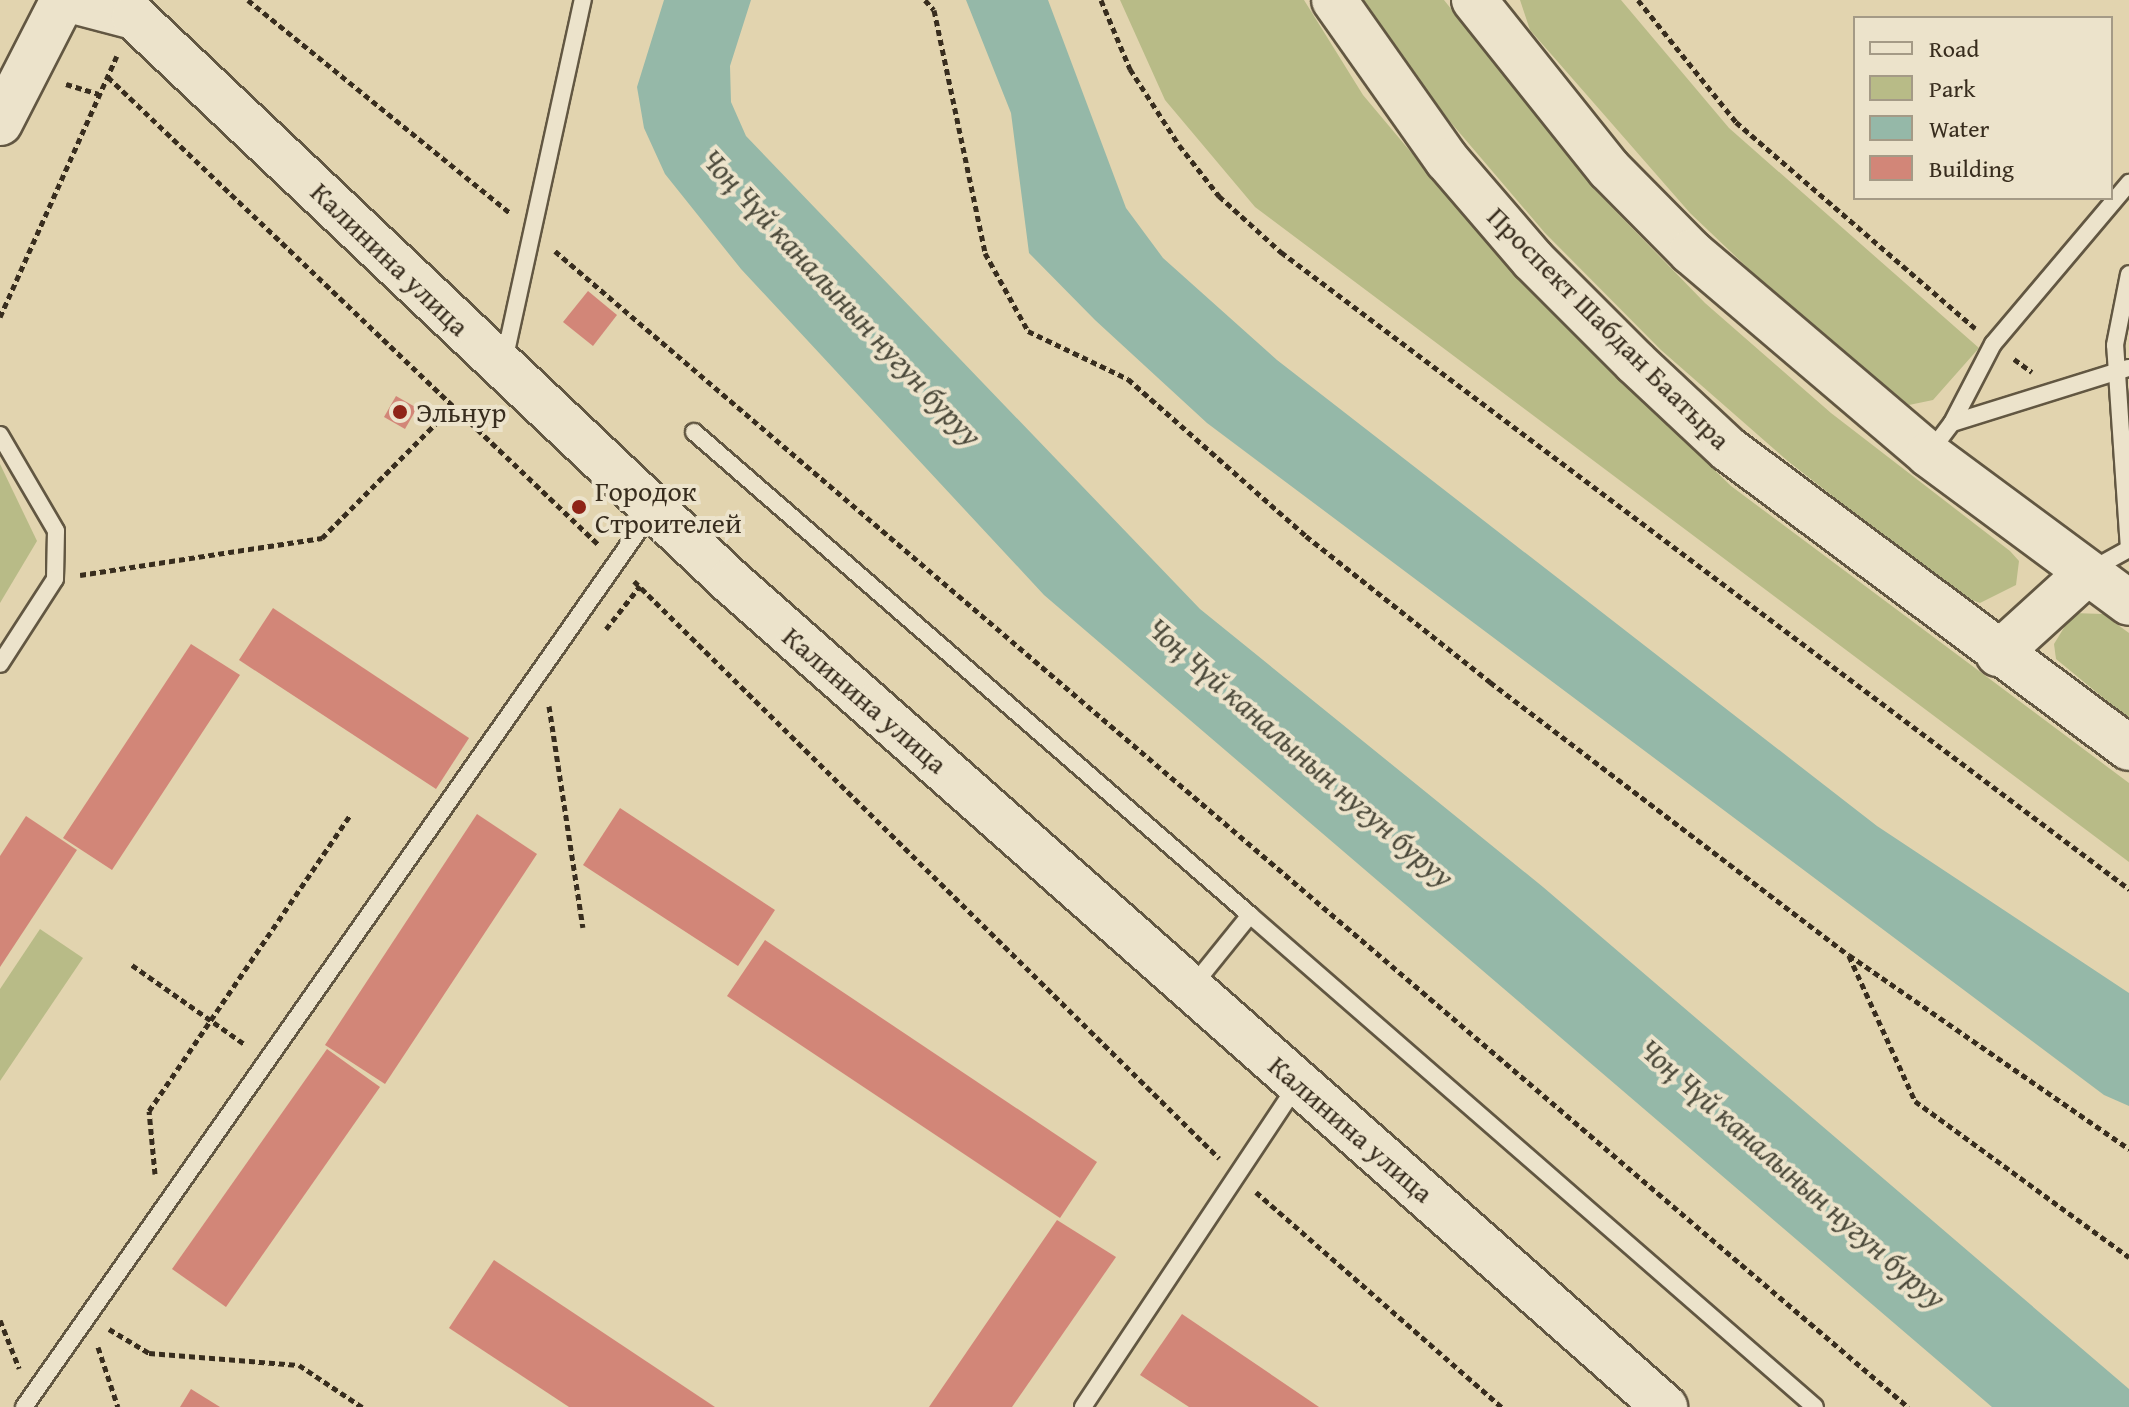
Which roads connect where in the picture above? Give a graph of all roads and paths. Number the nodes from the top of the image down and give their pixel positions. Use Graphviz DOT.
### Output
graph roads {
  1 [pos="63,0"];
  2 [pos="69,0"];
  3 [pos="248,0"];
  4 [pos="583,0"];
  5 [pos="925,0"];
  6 [pos="1101,0"];
  7 [pos="1334,0"];
  8 [pos="1474,0"];
  9 [pos="1638,0"];
  10 [pos="134,17"];
  11 [pos="108,77"];
  12 [pos="0,123"];
  13 [pos="2129,183"];
  14 [pos="533,232"];
  15 [pos="2129,274"];
  16 [pos="0,317"];
  17 [pos="1993,344"];
  18 [pos="503,366"];
  19 [pos="2123,371"];
  20 [pos="2057,391"];
  21 [pos="455,404"];
  22 [pos="694,432"];
  23 [pos="0,435"];
  24 [pos="1940,438"];
  25 [pos="654,509"];
  26 [pos="616,562"];
  27 [pos="2087,573"];
  28 [pos="55,579"];
  29 [pos="640,586"];
  30 [pos="2129,603"];
  31 [pos="594,644"];
  32 [pos="1998,654"];
  33 [pos="0,664"];
  34 [pos="557,690"];
  35 [pos="2129,748"];
  36 [pos="351,814"];
  37 [pos="2129,889"];
  38 [pos="1250,915"];
  39 [pos="583,927"];
  40 [pos="1849,955"];
  41 [pos="132,965"];
  42 [pos="1191,988"];
  43 [pos="211,1020"];
  44 [pos="269,1060"];
  45 [pos="1299,1083"];
  46 [pos="2129,1149"];
  47 [pos="1238,1176"];
  48 [pos="159,1215"];
  49 [pos="2129,1257"];
  50 [pos="88,1316"];
  51 [pos="0,1320"];
  52 [pos="28,1402"];
  53 [pos="118,1407"];
  54 [pos="362,1407"];
  55 [pos="1083,1407"];
  56 [pos="1502,1407"];
  57 [pos="1665,1407"];
  58 [pos="1815,1407"];
  59 [pos="1908,1407"];
  1 -- 12 [label="main road"];
  2 -- 10 [label="main road, Калинина улица"];
  3 -- 14 [label="path"];
  4 -- 14 [label="lane"];
  5 -- 40 [label="path"];
  6 -- 37 [label="path"];
  7 -- 32 [label="main road, Проспект Шабдан Баатыра"];
  8 -- 24 [label="main road"];
  9 -- 17 [label="path"];
  10 -- 11 [label="path"];
  10 -- 18 [label="main road, Калинина улица"];
  11 -- 16 [label="path"];
  11 -- 21 [label="path"];
  13 -- 17 [label="lane"];
  14 -- 18 [label="lane"];
  14 -- 59 [label="path"];
  15 -- 19 [label="lane"];
  17 -- 20 [label="path"];
  17 -- 24 [label="lane"];
  18 -- 25 [label="main road, Калинина улица"];
  19 -- 20 [label="lane"];
  19 -- 27 [label="lane"];
  20 -- 24 [label="lane"];
  21 -- 26 [label="path"];
  21 -- 28 [label="path"];
  22 -- 38 [label="lane"];
  23 -- 28 [label="lane"];
  24 -- 27 [label="main road"];
  25 -- 26 [label="lane"];
  25 -- 42 [label="main road, Калинина улица"];
  26 -- 29 [label="path"];
  26 -- 44 [label="lane"];
  27 -- 30 [label="main road"];
  27 -- 32 [label="main road"];
  28 -- 33 [label="lane"];
  29 -- 31 [label="path"];
  29 -- 47 [label="path"];
  32 -- 35 [label="main road, Проспект Шабдан Баатыра"];
  34 -- 39 [label="path"];
  36 -- 43 [label="path"];
  38 -- 42 [label="lane"];
  38 -- 58 [label="lane"];
  40 -- 46 [label="path"];
  40 -- 49 [label="path"];
  41 -- 43 [label="path"];
  42 -- 45 [label="main road, Калинина улица"];
  43 -- 44 [label="path"];
  43 -- 48 [label="path"];
  44 -- 48 [label="lane"];
  45 -- 47 [label="lane"];
  45 -- 57 [label="main road, Калинина улица"];
  47 -- 55 [label="lane"];
  47 -- 56 [label="path"];
  48 -- 50 [label="lane"];
  50 -- 52 [label="lane"];
  50 -- 53 [label="path"];
  50 -- 54 [label="path"];
  51 -- 52 [label="path"];
}
